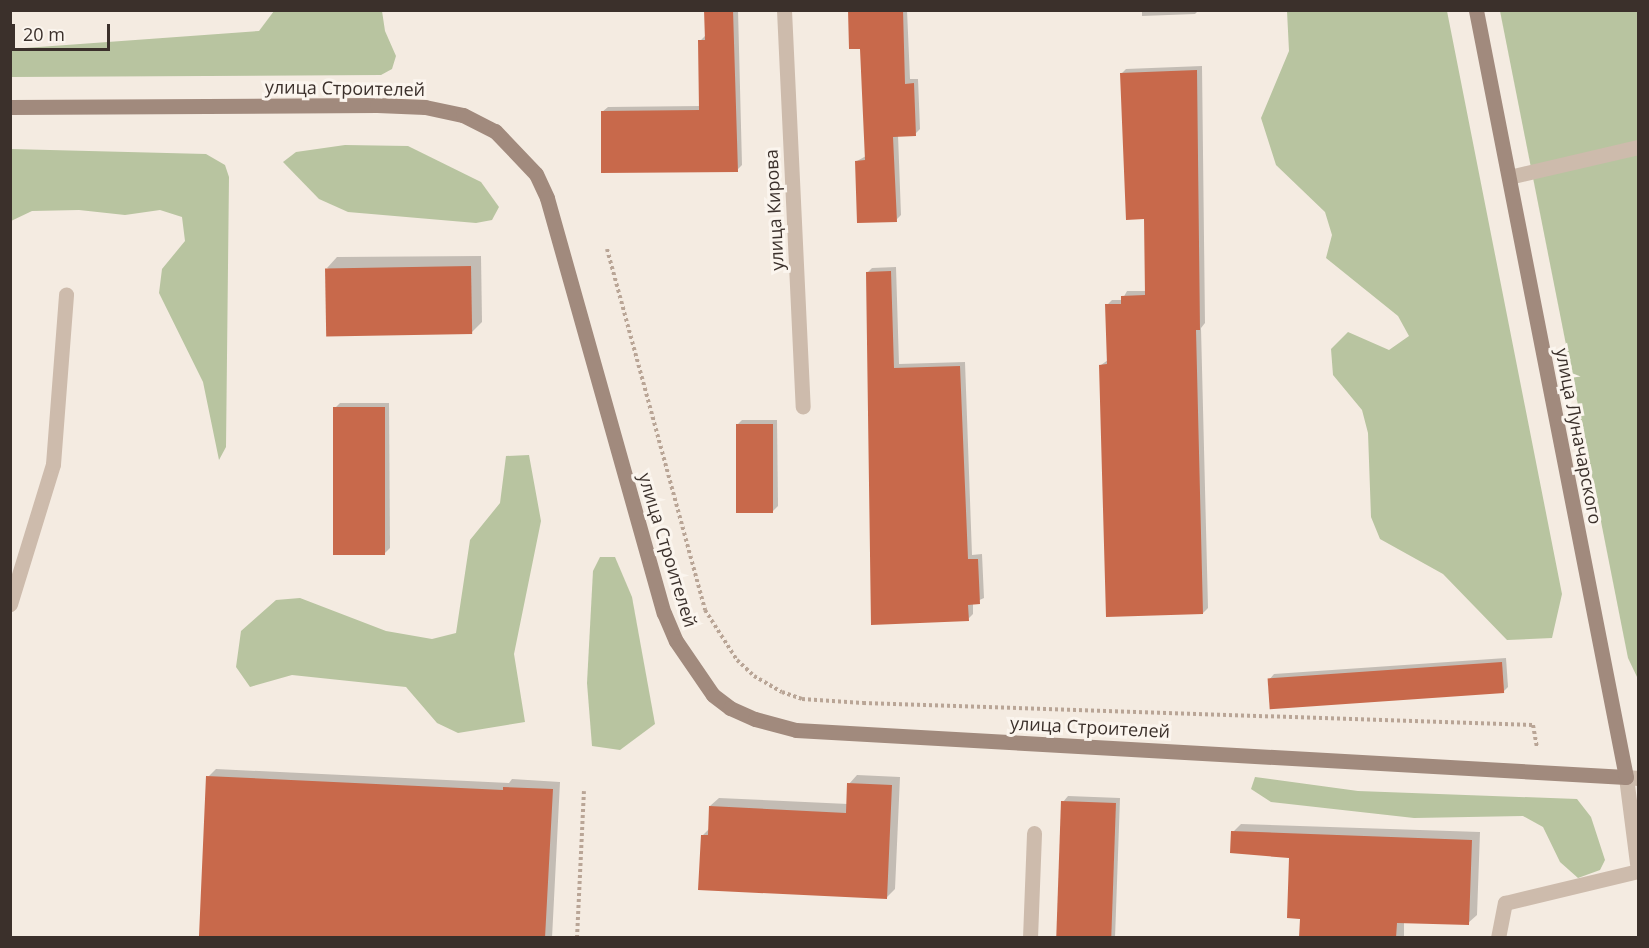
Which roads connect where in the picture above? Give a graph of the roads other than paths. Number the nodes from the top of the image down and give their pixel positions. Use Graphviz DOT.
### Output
graph roads {
  1 [pos="784,10"];
  2 [pos="1476,10"];
  3 [pos="10,107"];
  4 [pos="1638,147"];
  5 [pos="1509,177"];
  6 [pos="66,294"];
  7 [pos="803,407"];
  8 [pos="10,604"];
  9 [pos="1632,777"];
  10 [pos="1034,833"];
  11 [pos="1638,871"];
  12 [pos="1030,938"];
  13 [pos="1498,938"];
  1 -- 7 [label="street, улица Кирова"];
  2 -- 5 [label="main road, улица Луначарского"];
  3 -- 9 [label="main road, улица Строителей"];
  4 -- 5 [label="street"];
  5 -- 9 [label="main road, улица Луначарского"];
  6 -- 8 [label="street"];
  9 -- 11 [label="street, улица Луначарского"];
  10 -- 12 [label="street"];
  11 -- 13 [label="street"];
}
